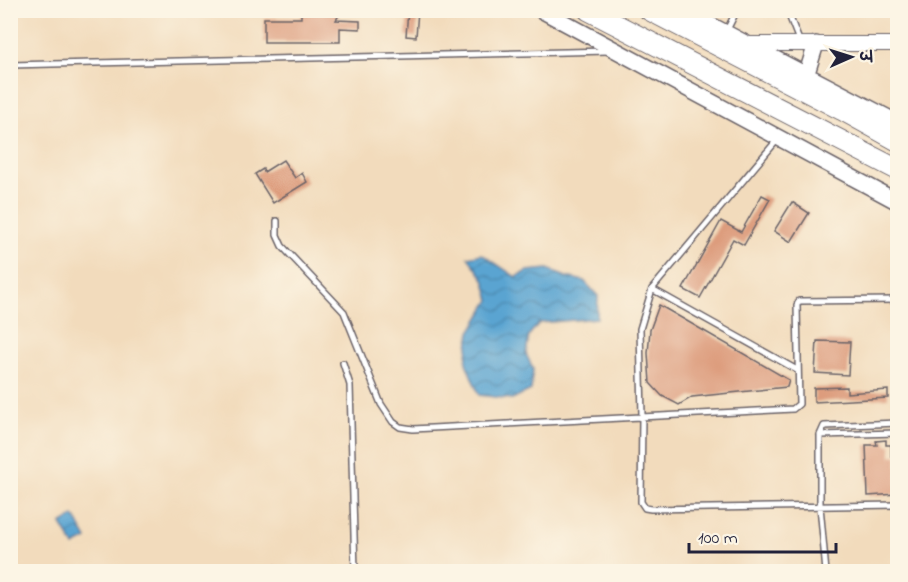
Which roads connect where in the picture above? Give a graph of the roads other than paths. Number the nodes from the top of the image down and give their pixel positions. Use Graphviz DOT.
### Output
graph roads {
  1 [pos="541,10"];
  2 [pos="577,10"];
  3 [pos="649,10"];
  4 [pos="682,10"];
  5 [pos="737,10"];
  6 [pos="787,10"];
  7 [pos="594,14"];
  8 [pos="725,33"];
  9 [pos="746,44"];
  10 [pos="809,44"];
  11 [pos="897,44"];
  12 [pos="617,51"];
  13 [pos="10,65"];
  14 [pos="802,74"];
  15 [pos="842,110"];
  16 [pos="897,123"];
  17 [pos="779,138"];
  18 [pos="897,141"];
  19 [pos="897,170"];
  20 [pos="897,202"];
  21 [pos="278,221"];
  22 [pos="652,289"];
  23 [pos="897,300"];
  24 [pos="342,363"];
  25 [pos="797,370"];
  26 [pos="642,416"];
  27 [pos="897,423"];
  28 [pos="897,433"];
  29 [pos="820,435"];
  30 [pos="897,505"];
  31 [pos="820,506"];
  32 [pos="275,568"];
  33 [pos="282,572"];
  34 [pos="355,572"];
  35 [pos="826,572"];
  1 -- 12 [label="main road"];
  2 -- 7 [label="highway"];
  3 -- 15 [label="highway"];
  4 -- 8 [label="main road"];
  5 -- 8 [label="lane"];
  6 -- 10 [label="lane"];
  7 -- 19 [label="highway"];
  8 -- 9 [label="main road"];
  9 -- 10 [label="street"];
  9 -- 14 [label="main road"];
  10 -- 11 [label="street"];
  10 -- 14 [label="main road"];
  12 -- 13 [label="lane"];
  12 -- 17 [label="main road"];
  14 -- 15 [label="highway"];
  14 -- 16 [label="main road"];
  15 -- 18 [label="highway"];
  17 -- 20 [label="main road"];
  17 -- 22 [label="lane"];
  21 -- 26 [label="lane"];
  22 -- 25 [label="lane"];
  22 -- 26 [label="lane"];
  23 -- 25 [label="lane"];
  24 -- 34 [label="lane"];
  25 -- 26 [label="lane"];
  26 -- 31 [label="lane"];
  27 -- 29 [label="lane"];
  28 -- 29 [label="lane"];
  29 -- 31 [label="lane"];
  30 -- 31 [label="lane"];
  31 -- 35 [label="lane"];
  32 -- 33 [label="lane"];
}
